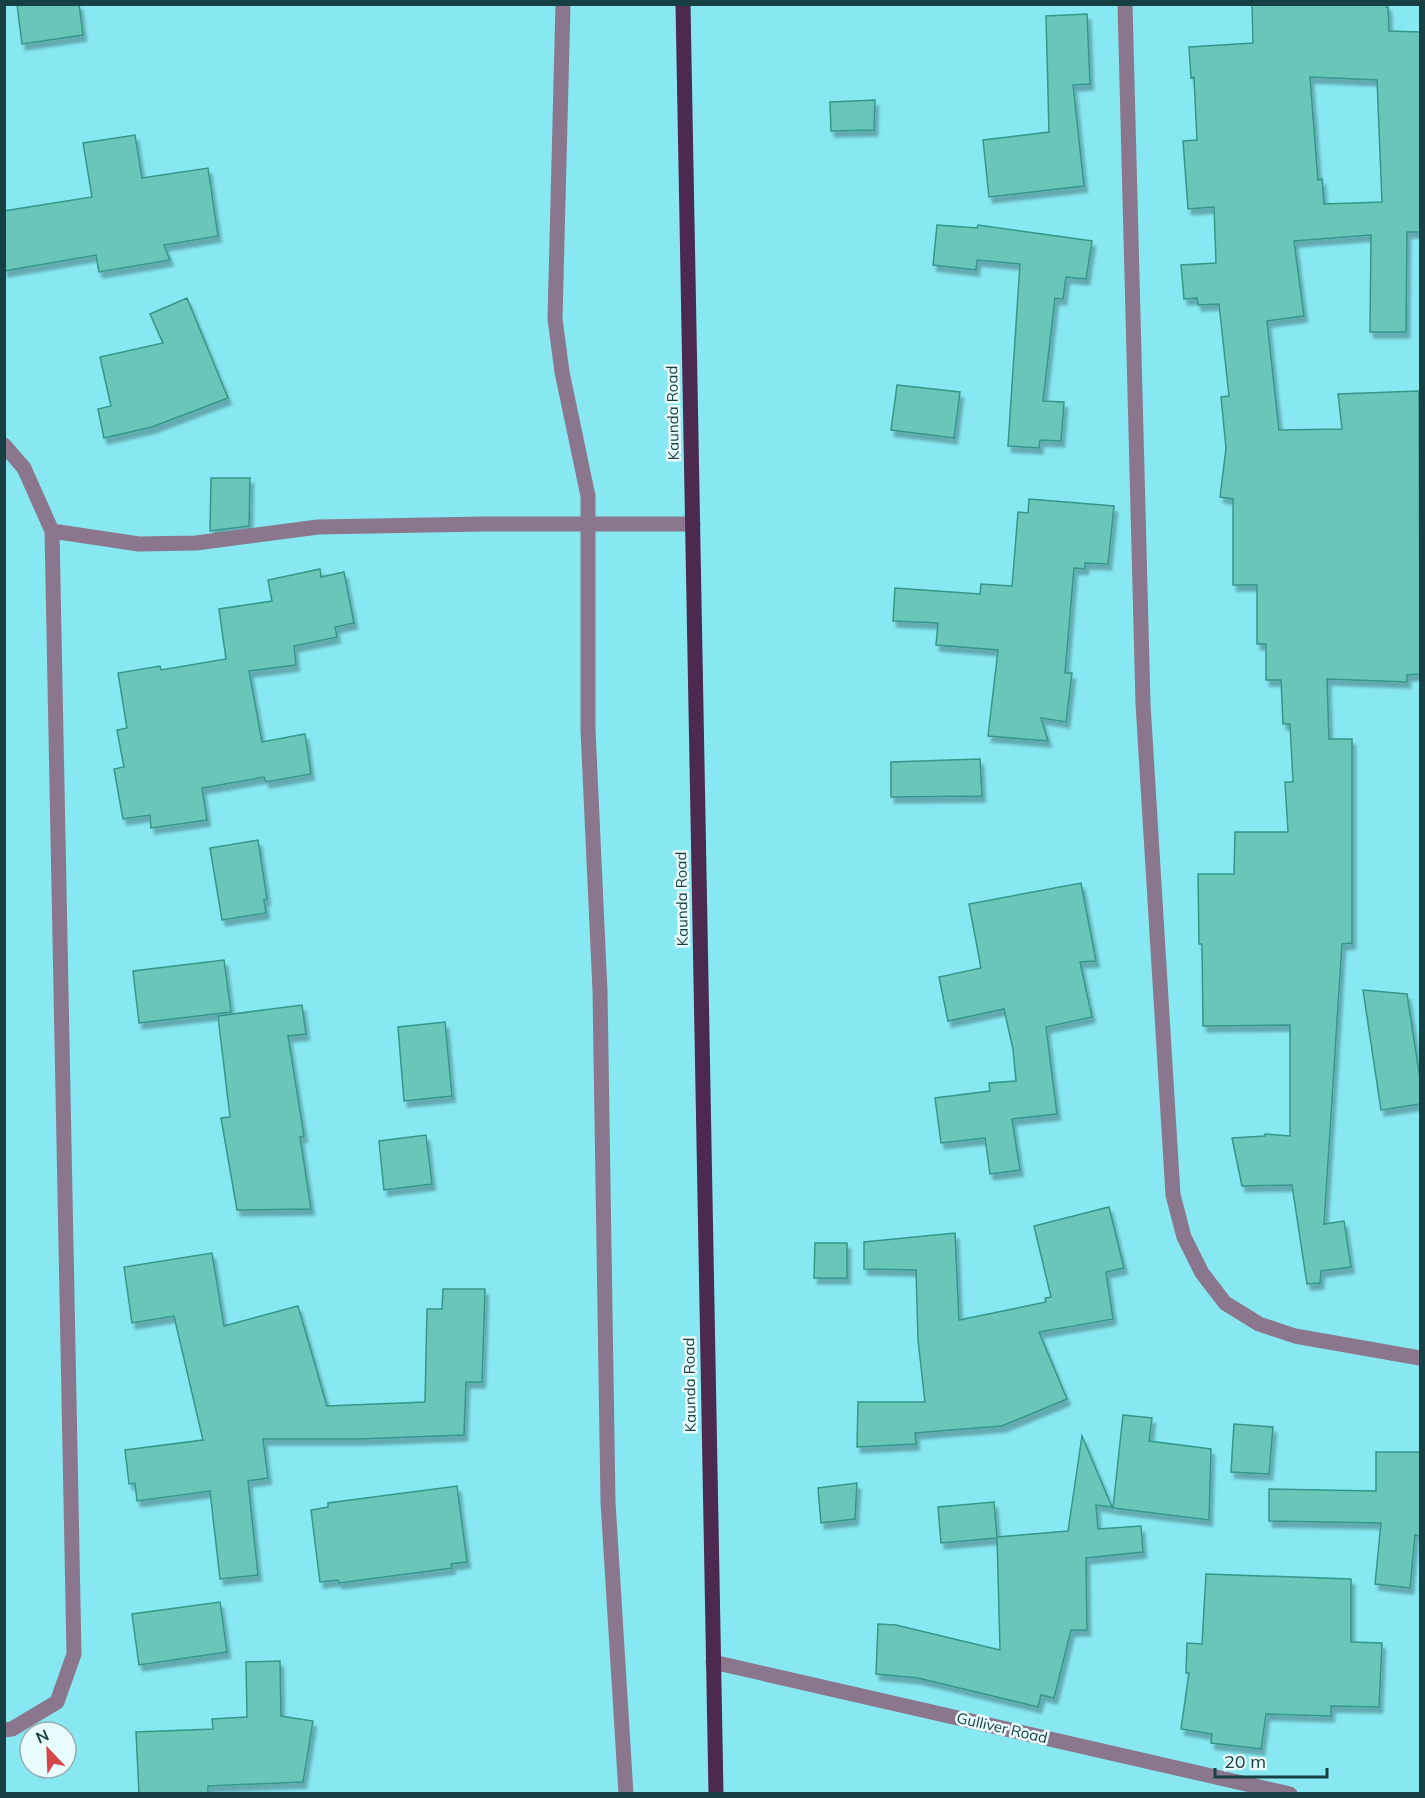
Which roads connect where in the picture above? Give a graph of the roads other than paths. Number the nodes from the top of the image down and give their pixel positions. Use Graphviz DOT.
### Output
graph roads {
  1 [pos="562,4"];
  2 [pos="683,4"];
  3 [pos="1125,4"];
  4 [pos="4,445"];
  5 [pos="588,524"];
  6 [pos="693,524"];
  7 [pos="52,531"];
  8 [pos="1420,1358"];
  9 [pos="713,1662"];
  10 [pos="4,1730"];
  11 [pos="626,1794"];
  12 [pos="716,1794"];
  13 [pos="1290,1794"];
  1 -- 5 [label="street"];
  2 -- 6 [label="main road, Kaunda Road"];
  3 -- 8 [label="street"];
  4 -- 7 [label="street"];
  5 -- 6 [label="street"];
  5 -- 7 [label="street"];
  5 -- 11 [label="street"];
  6 -- 9 [label="main road, Kaunda Road"];
  7 -- 10 [label="street"];
  9 -- 12 [label="main road, Kaunda Road"];
  9 -- 13 [label="street, Gulliver Road"];
}
